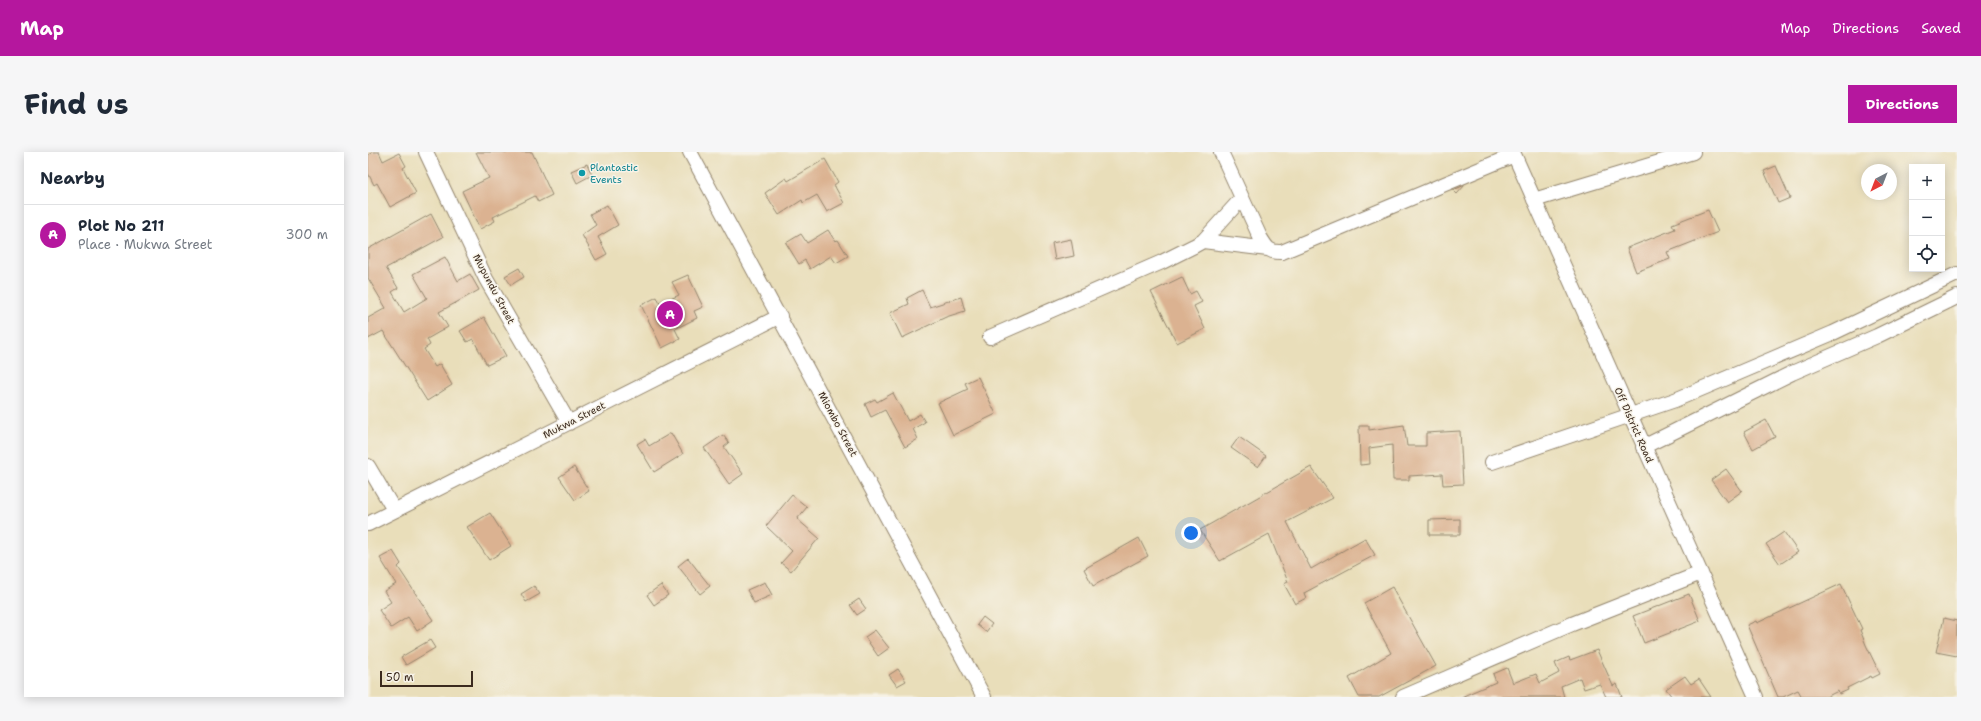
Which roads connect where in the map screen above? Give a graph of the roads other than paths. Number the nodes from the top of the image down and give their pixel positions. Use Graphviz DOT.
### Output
graph roads {
  1 [pos="426,152"];
  2 [pos="690,152"];
  3 [pos="1221,152"];
  4 [pos="1693,152"];
  5 [pos="1513,153"];
  6 [pos="1242,198"];
  7 [pos="1534,200"];
  8 [pos="1203,241"];
  9 [pos="1268,249"];
  10 [pos="1957,274"];
  11 [pos="1957,297"];
  12 [pos="780,316"];
  13 [pos="990,337"];
  14 [pos="1630,414"];
  15 [pos="569,423"];
  16 [pos="1643,447"];
  17 [pos="1492,462"];
  18 [pos="368,466"];
  19 [pos="394,510"];
  20 [pos="368,524"];
  21 [pos="1701,573"];
  22 [pos="984,697"];
  23 [pos="1403,697"];
  24 [pos="1756,697"];
  1 -- 15 [label="street, Mupundu Street"];
  2 -- 12 [label="street, Miombo Street"];
  3 -- 6 [label="street"];
  4 -- 7 [label="street"];
  5 -- 7 [label="street, Off District Road"];
  5 -- 9 [label="street"];
  6 -- 8 [label="street"];
  6 -- 9 [label="street"];
  7 -- 14 [label="street, Off District Road"];
  8 -- 9 [label="street"];
  8 -- 13 [label="street"];
  10 -- 14 [label="street"];
  11 -- 16 [label="street"];
  12 -- 15 [label="street, Mukwa Street"];
  12 -- 22 [label="street, Miombo Street"];
  14 -- 16 [label="street, Off District Road"];
  14 -- 17 [label="street"];
  15 -- 19 [label="street, Mukwa Street"];
  16 -- 21 [label="street, Off District Road"];
  18 -- 19 [label="street"];
  19 -- 20 [label="street, Mukwa Street"];
  21 -- 23 [label="street"];
  21 -- 24 [label="street, Off District Road"];
}
